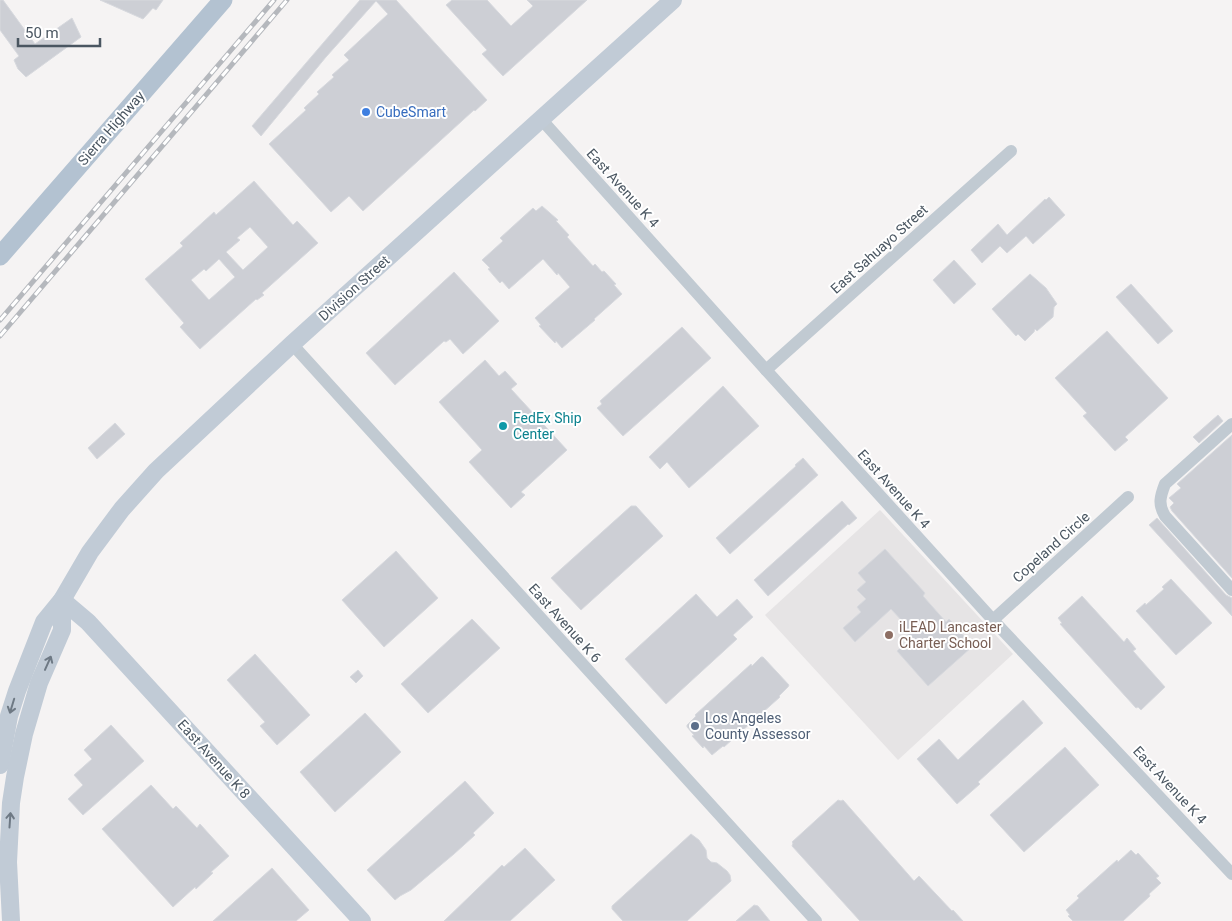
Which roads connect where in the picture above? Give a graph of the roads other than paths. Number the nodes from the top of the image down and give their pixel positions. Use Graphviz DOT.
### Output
graph roads {
  1 [pos="223,0"];
  2 [pos="673,0"];
  3 [pos="541,119"];
  4 [pos="1011,151"];
  5 [pos="0,256"];
  6 [pos="292,344"];
  7 [pos="766,370"];
  8 [pos="1232,424"];
  9 [pos="1128,497"];
  10 [pos="1232,590"];
  11 [pos="62,600"];
  12 [pos="993,620"];
  13 [pos="0,765"];
  14 [pos="1232,874"];
  15 [pos="10,921"];
  16 [pos="362,921"];
  17 [pos="816,921"];
  1 -- 5 [label="main road, Sierra Highway"];
  2 -- 3 [label="main road, Division Street"];
  3 -- 6 [label="main road, Division Street"];
  3 -- 7 [label="street, East Avenue K 4"];
  4 -- 7 [label="street, East Sahuayo Street"];
  6 -- 11 [label="main road, Division Street"];
  6 -- 17 [label="street, East Avenue K 6"];
  7 -- 12 [label="street, East Avenue K 4"];
  8 -- 10 [label="street"];
  9 -- 12 [label="street, Copeland Circle"];
  11 -- 13 [label="main road, Division Street, one-way"];
  15 -- 11 [label="main road, one-way"];
  11 -- 16 [label="main road, East Avenue K 8"];
  12 -- 14 [label="street, East Avenue K 4"];
}
